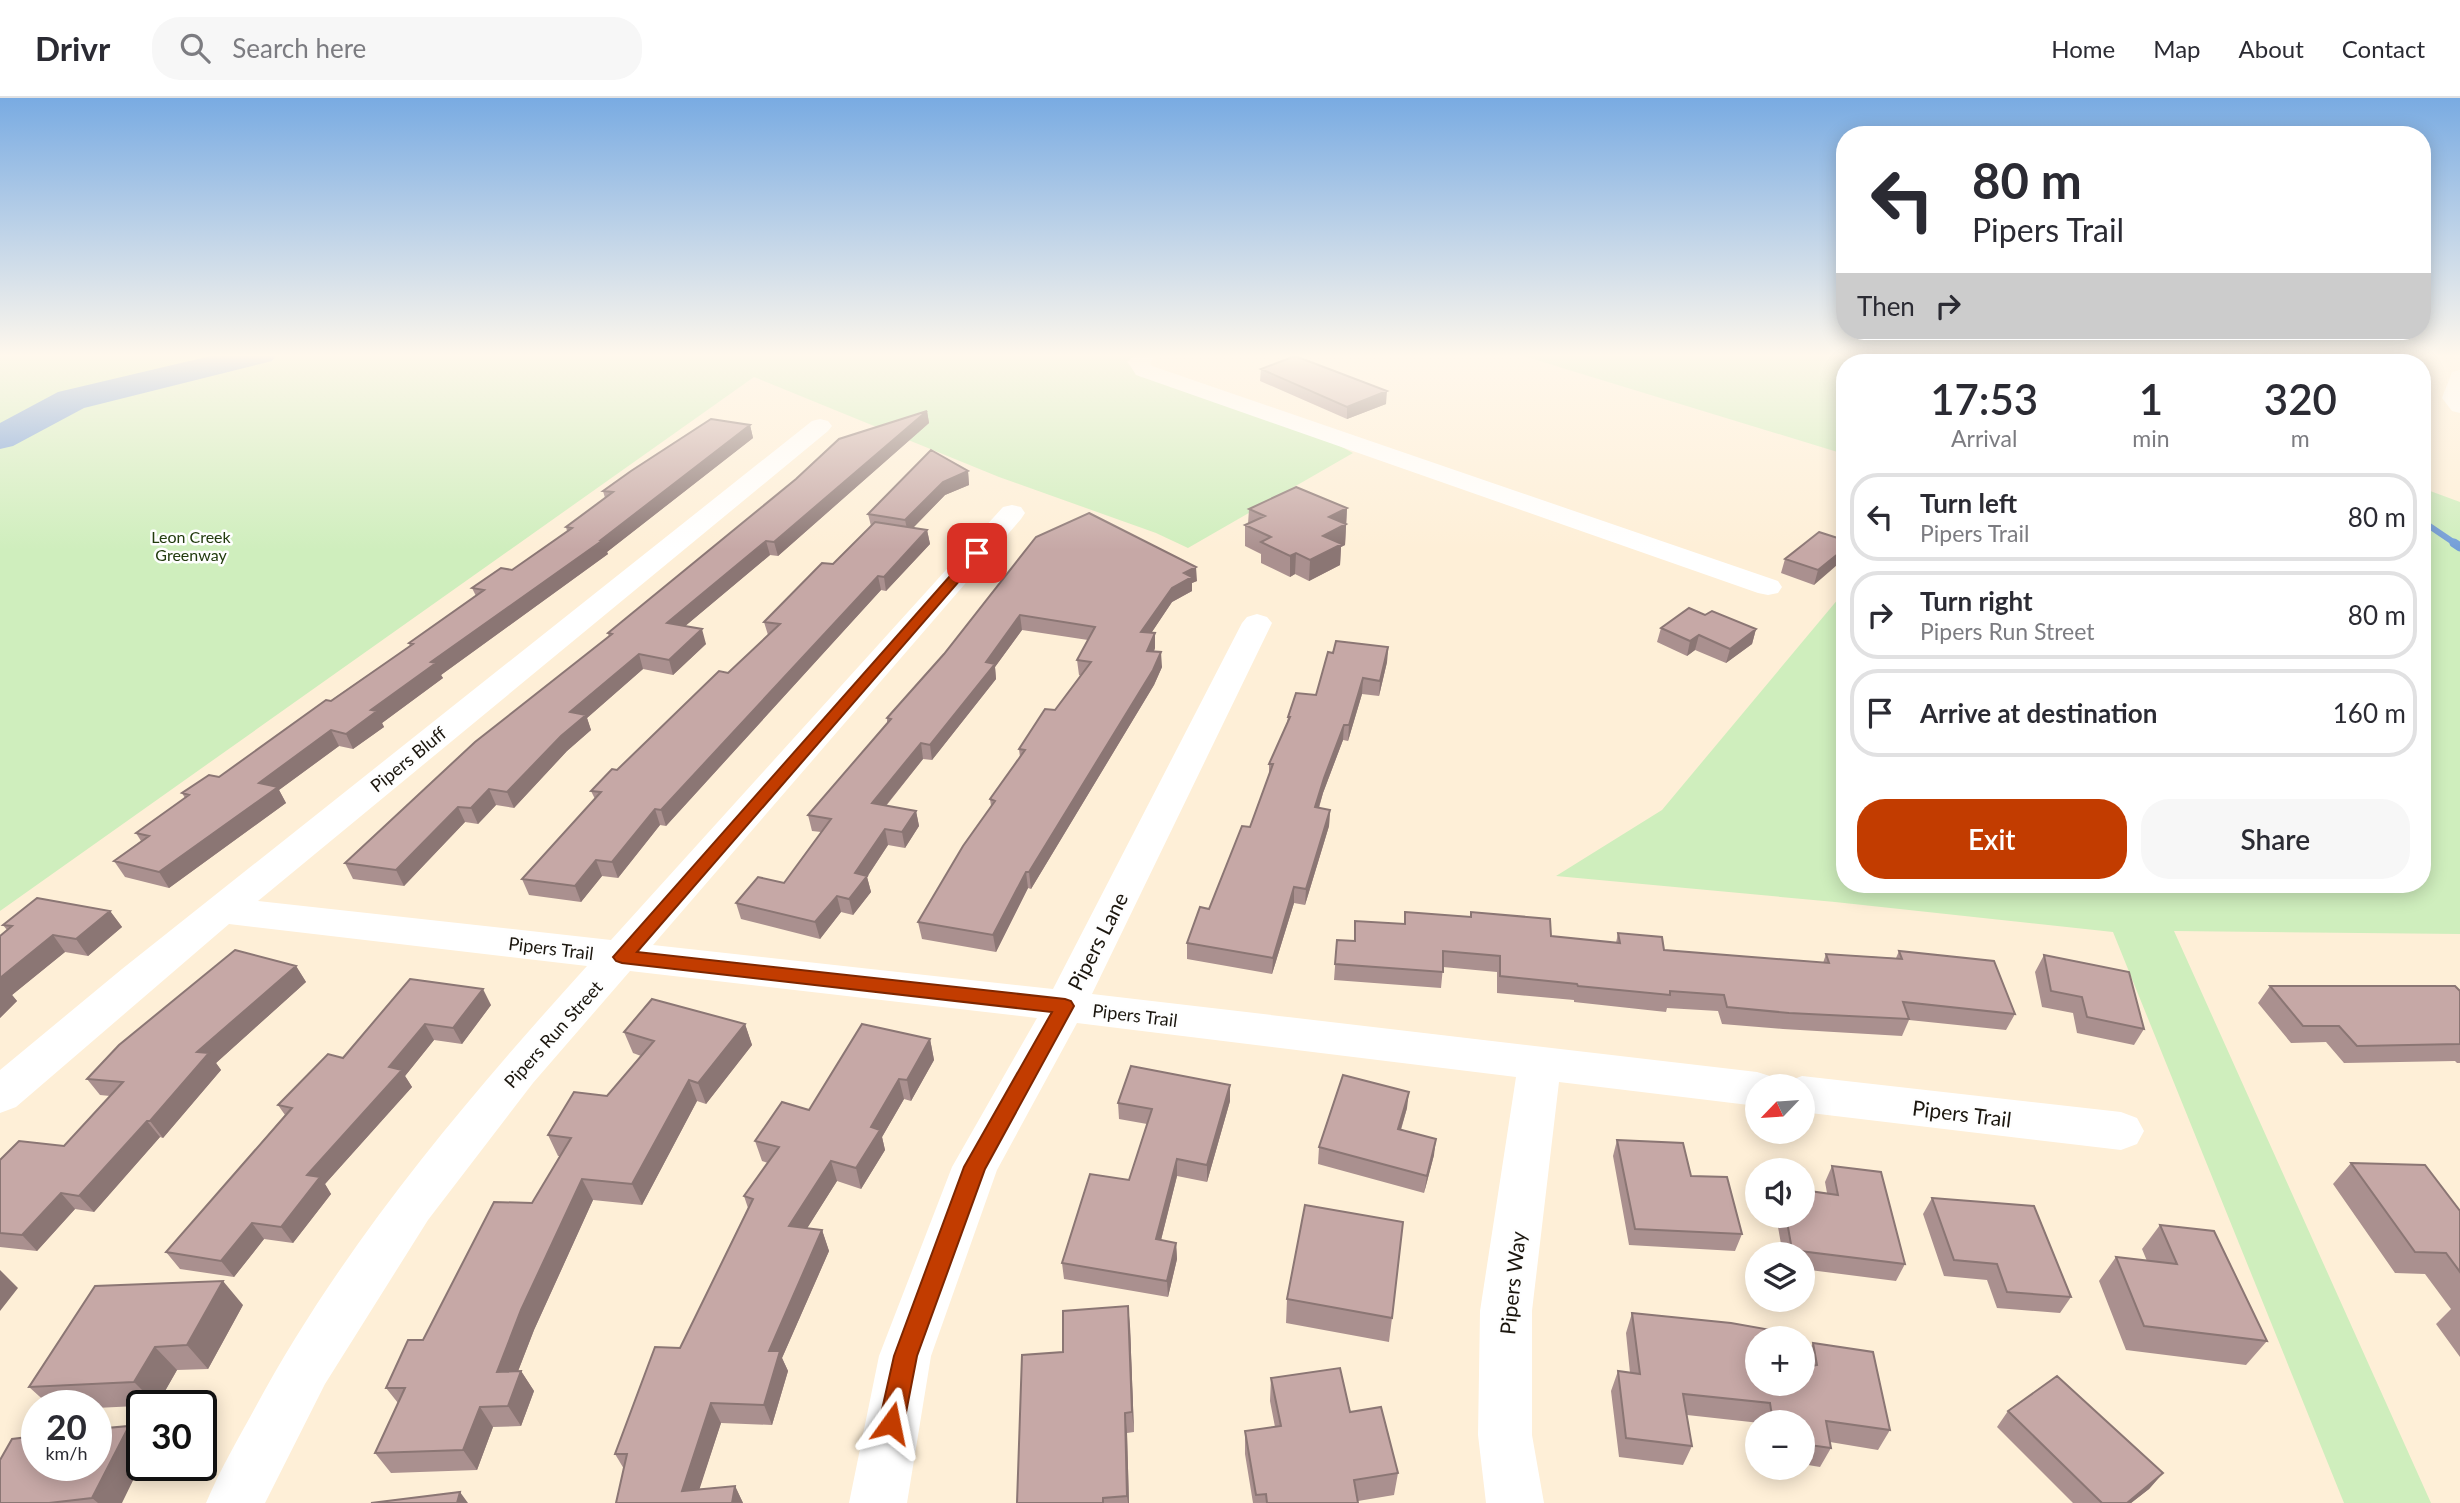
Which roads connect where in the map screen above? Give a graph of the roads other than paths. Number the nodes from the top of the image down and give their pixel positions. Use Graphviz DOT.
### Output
graph roads {
  1 [pos="1289,420"];
  2 [pos="820,426"];
  3 [pos="1013,513"];
  4 [pos="1768,587"];
  5 [pos="1258,623"];
  6 [pos="221,910"];
  7 [pos="622,957"];
  8 [pos="1065,1006"];
  9 [pos="1539,1064"];
  10 [pos="1745,1088"];
  11 [pos="0,1095"];
  12 [pos="1815,1096"];
  13 [pos="2121,1131"];
  14 [pos="235,1503"];
  15 [pos="878,1503"];
  16 [pos="1516,1503"];
  1 -- 4 [label="street"];
  2 -- 6 [label="street, Pipers Bluff"];
  3 -- 7 [label="street, Pipers Run Street"];
  5 -- 8 [label="street, Pipers Lane"];
  6 -- 7 [label="street, Pipers Trail"];
  6 -- 11 [label="street, Pipers Bluff"];
  7 -- 8 [label="street, Pipers Trail"];
  7 -- 14 [label="street, Pipers Run Street"];
  8 -- 9 [label="street, Pipers Trail"];
  8 -- 15 [label="street, Pipers Lane"];
  9 -- 10 [label="street, Pipers Trail"];
  9 -- 16 [label="street, Pipers Way"];
  12 -- 13 [label="street, Pipers Trail"];
}
